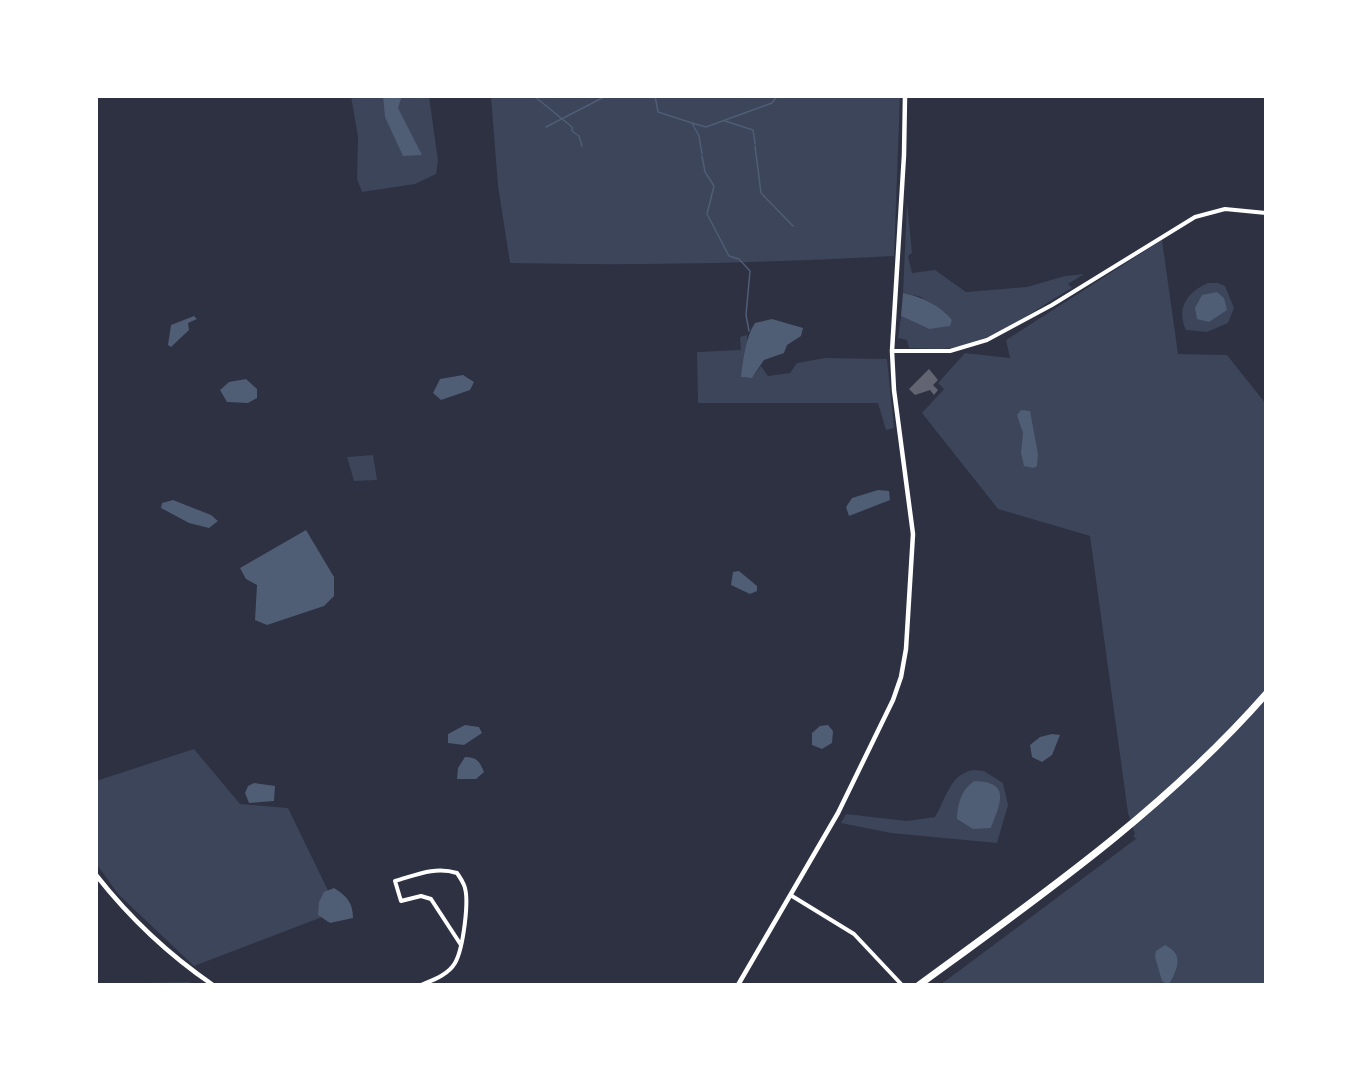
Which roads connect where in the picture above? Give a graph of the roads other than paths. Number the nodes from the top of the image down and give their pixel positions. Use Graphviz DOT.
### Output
graph roads {
  1 [pos="905,96"];
  2 [pos="1266,213"];
  3 [pos="892,351"];
  4 [pos="1266,694"];
  5 [pos="96,875"];
  6 [pos="792,896"];
  7 [pos="460,945"];
  8 [pos="213,985"];
  9 [pos="421,985"];
  10 [pos="738,985"];
  11 [pos="902,985"];
  12 [pos="919,985"];
  1 -- 3 [label="street"];
  2 -- 3 [label="street"];
  3 -- 6 [label="street"];
  4 -- 12 [label="highway"];
  5 -- 8 [label="street"];
  6 -- 10 [label="street"];
  6 -- 11 [label="street"];
  7 -- 7 [label="street"];
  7 -- 9 [label="street"];
}
